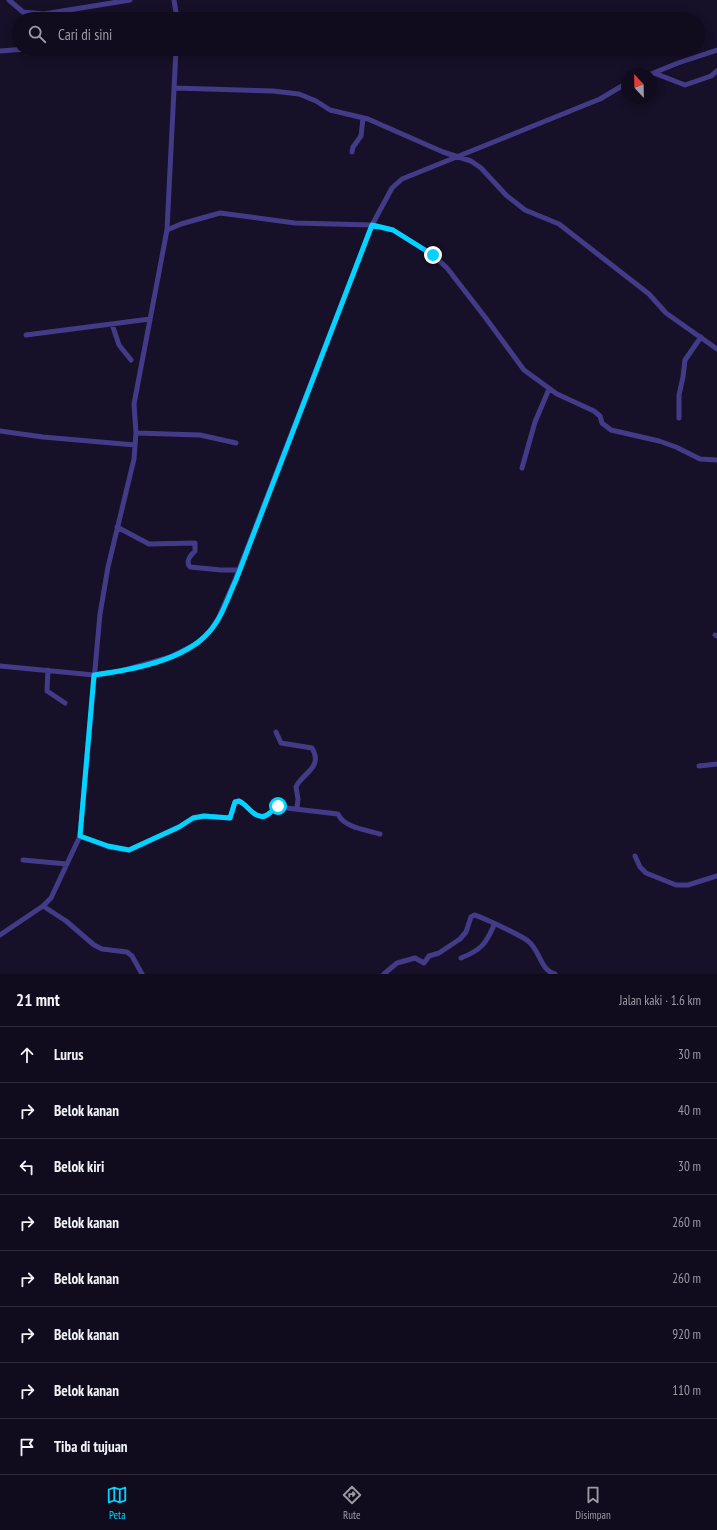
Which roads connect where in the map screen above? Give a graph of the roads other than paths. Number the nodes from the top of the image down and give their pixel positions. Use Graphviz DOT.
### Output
graph roads {
  1 [pos="9,0"];
  2 [pos="130,0"];
  3 [pos="174,0"];
  4 [pos="23,12"];
  5 [pos="63,12"];
  6 [pos="176,12"];
  7 [pos="12,50"];
  8 [pos="717,50"];
  9 [pos="0,51"];
  10 [pos="705,54"];
  11 [pos="176,56"];
  12 [pos="698,56"];
  13 [pos="657,71"];
  14 [pos="717,71"];
  15 [pos="657,74"];
  16 [pos="621,87"];
  17 [pos="174,88"];
  18 [pos="363,118"];
  19 [pos="352,152"];
  20 [pos="456,156"];
  21 [pos="372,225"];
  22 [pos="167,230"];
  23 [pos="150,319"];
  24 [pos="112,324"];
  25 [pos="26,335"];
  26 [pos="701,337"];
  27 [pos="717,349"];
  28 [pos="131,360"];
  29 [pos="549,389"];
  30 [pos="679,418"];
  31 [pos="0,431"];
  32 [pos="136,434"];
  33 [pos="236,442"];
  34 [pos="134,445"];
  35 [pos="717,460"];
  36 [pos="522,468"];
  37 [pos="117,527"];
  38 [pos="240,570"];
  39 [pos="0,666"];
  40 [pos="48,670"];
  41 [pos="94,675"];
  42 [pos="65,703"];
  43 [pos="276,732"];
  44 [pos="717,764"];
  45 [pos="699,766"];
  46 [pos="297,808"];
  47 [pos="380,834"];
  48 [pos="80,836"];
  49 [pos="635,856"];
  50 [pos="23,860"];
  51 [pos="67,864"];
  52 [pos="717,876"];
  53 [pos="43,906"];
  54 [pos="494,925"];
  55 [pos="0,935"];
  56 [pos="461,958"];
  57 [pos="142,974"];
  58 [pos="384,974"];
  59 [pos="555,974"];
  1 -- 4 [label="street"];
  2 -- 5 [label="street"];
  3 -- 6 [label="street"];
  7 -- 9 [label="street"];
  8 -- 10 [label="street"];
  11 -- 17 [label="street"];
  12 -- 13 [label="street"];
  14 -- 15 [label="street"];
  16 -- 20 [label="street"];
  17 -- 18 [label="street"];
  17 -- 22 [label="street"];
  18 -- 19 [label="street"];
  18 -- 20 [label="street"];
  20 -- 21 [label="street"];
  20 -- 26 [label="street"];
  21 -- 22 [label="street"];
  21 -- 29 [label="street"];
  21 -- 38 [label="street"];
  22 -- 23 [label="street"];
  23 -- 24 [label="street"];
  23 -- 32 [label="street"];
  24 -- 25 [label="street"];
  24 -- 28 [label="street"];
  26 -- 27 [label="street"];
  26 -- 30 [label="street"];
  29 -- 35 [label="street"];
  29 -- 36 [label="street"];
  31 -- 34 [label="street"];
  32 -- 33 [label="street"];
  32 -- 34 [label="street"];
  34 -- 37 [label="street"];
  37 -- 38 [label="street"];
  37 -- 41 [label="street"];
  38 -- 41 [label="street"];
  39 -- 40 [label="street"];
  40 -- 41 [label="street"];
  40 -- 42 [label="street"];
  41 -- 48 [label="street"];
  43 -- 46 [label="street"];
  44 -- 45 [label="street"];
  46 -- 47 [label="street"];
  46 -- 48 [label="street"];
  48 -- 51 [label="street"];
  49 -- 52 [label="street"];
  50 -- 51 [label="street"];
  51 -- 53 [label="street"];
  53 -- 55 [label="street"];
  53 -- 57 [label="street"];
  54 -- 56 [label="street"];
  54 -- 58 [label="street"];
  54 -- 59 [label="street"];
}
